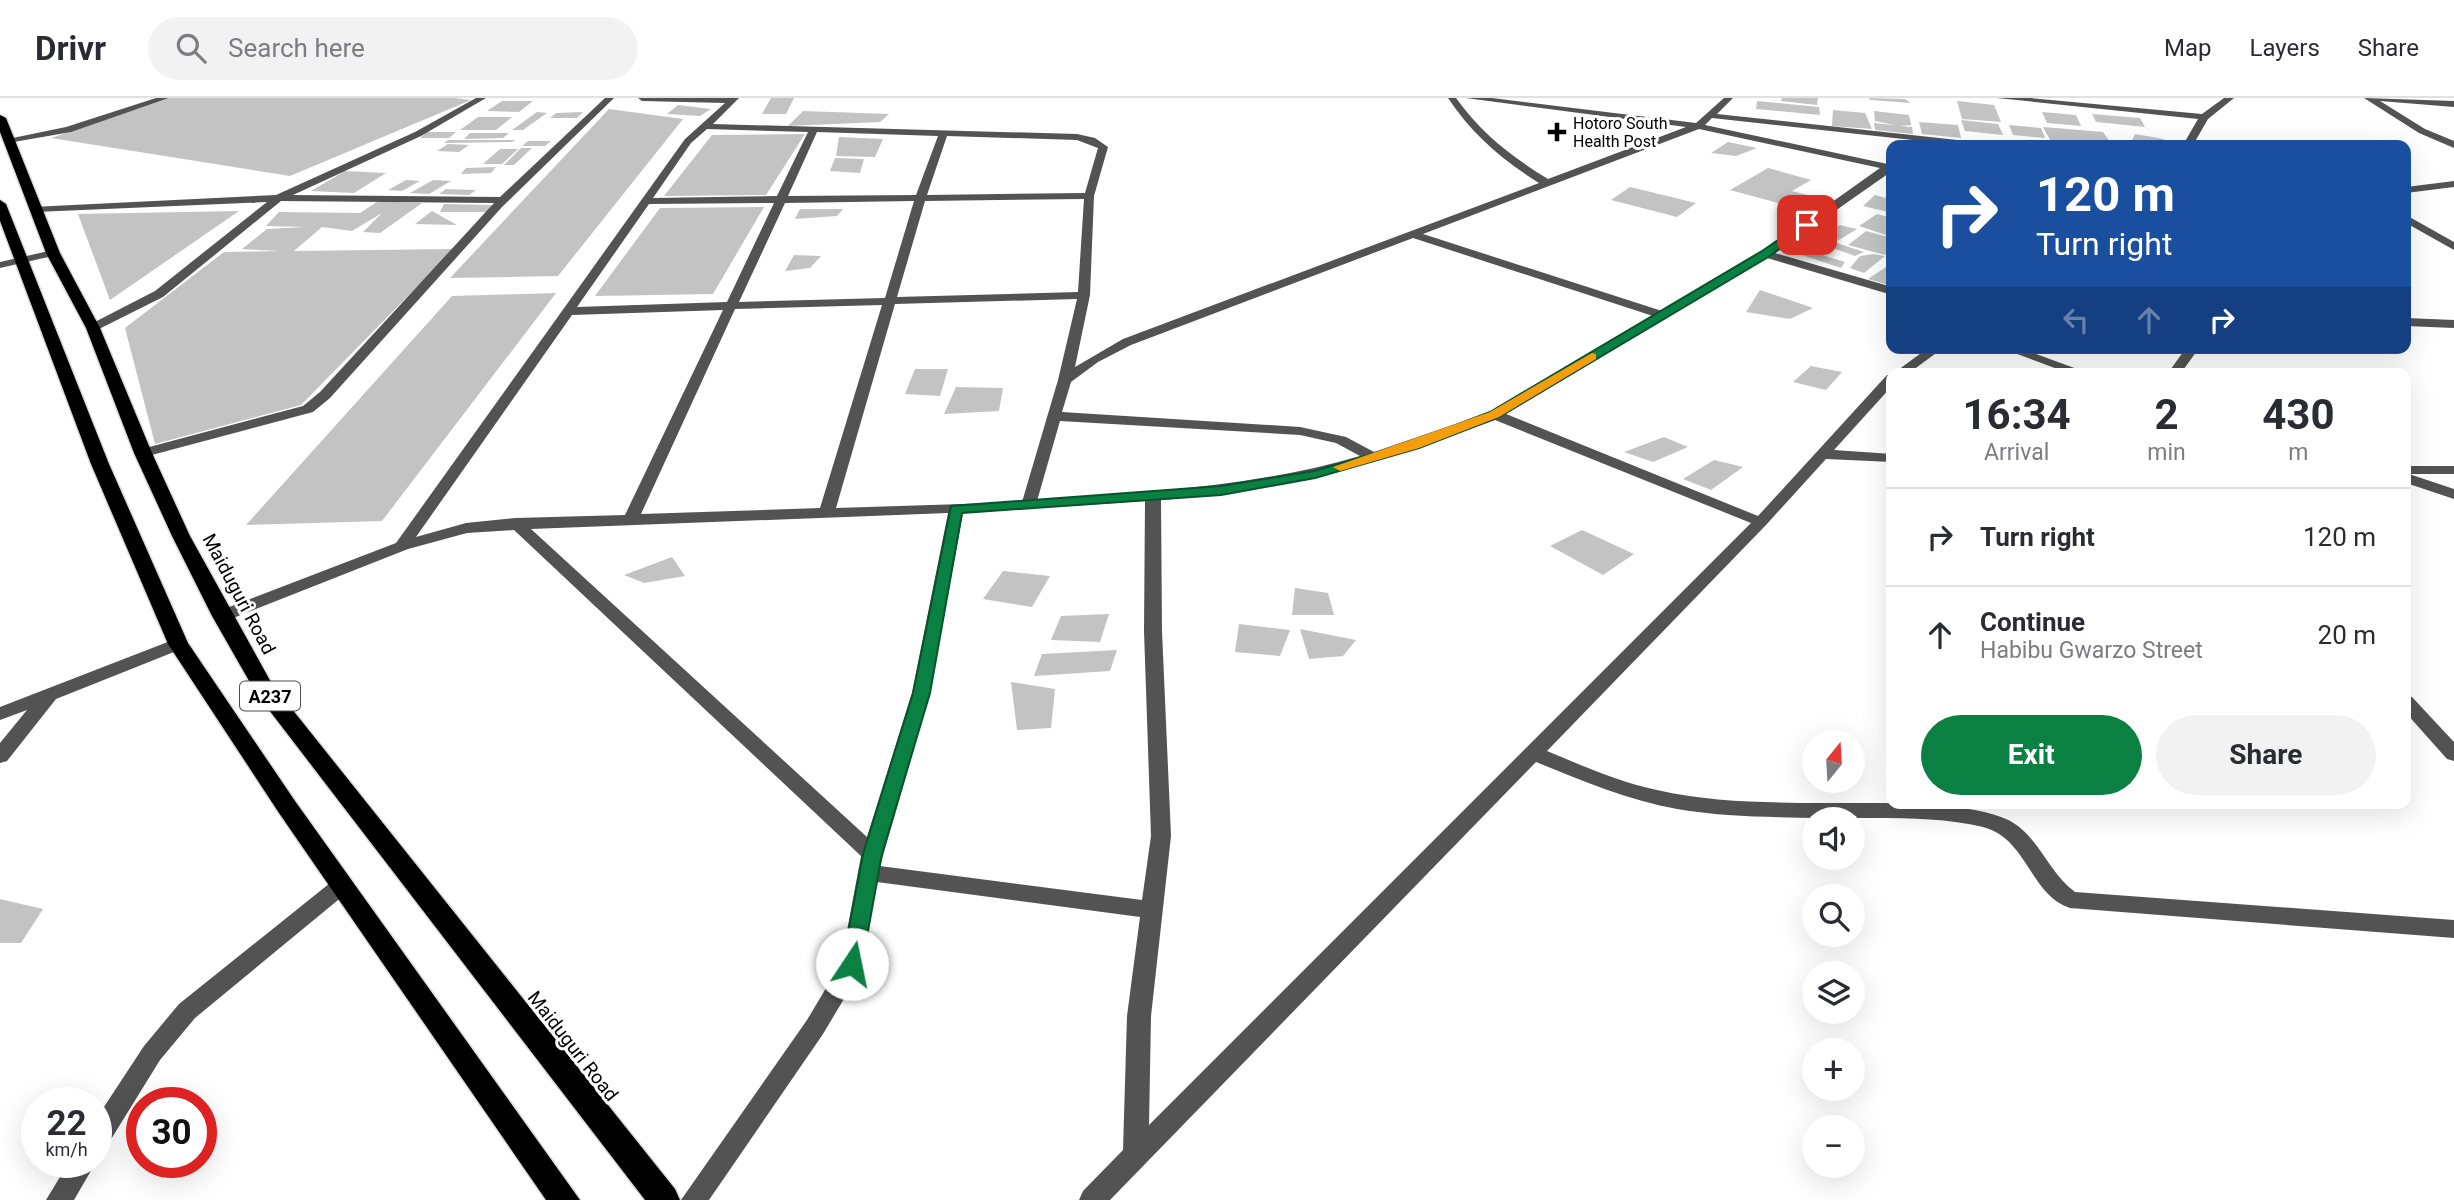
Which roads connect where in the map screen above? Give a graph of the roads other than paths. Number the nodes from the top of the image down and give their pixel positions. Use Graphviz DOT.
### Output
graph roads {
  1 [pos="165,98"];
  2 [pos="482,98"];
  3 [pos="610,98"];
  4 [pos="642,98"];
  5 [pos="1452,98"];
  6 [pos="1470,98"];
  7 [pos="1729,98"];
  8 [pos="2001,98"];
  9 [pos="2230,98"];
  10 [pos="2370,98"];
  11 [pos="733,99"];
  12 [pos="1549,103"];
  13 [pos="2454,104"];
  14 [pos="1713,116"];
  15 [pos="2204,117"];
  16 [pos="0,118"];
  17 [pos="702,126"];
  18 [pos="1698,126"];
  19 [pos="814,129"];
  20 [pos="943,134"];
  21 [pos="8,140"];
  22 [pos="1936,140"];
  23 [pos="2191,140"];
  24 [pos="2454,145"];
  25 [pos="1886,167"];
  26 [pos="1886,171"];
  27 [pos="1547,183"];
  28 [pos="2454,184"];
  29 [pos="2411,188"];
  30 [pos="1089,196"];
  31 [pos="278,198"];
  32 [pos="920,199"];
  33 [pos="504,200"];
  34 [pos="779,200"];
  35 [pos="645,201"];
  36 [pos="0,204"];
  37 [pos="36,209"];
  38 [pos="2411,221"];
  39 [pos="1413,234"];
  40 [pos="2454,247"];
  41 [pos="54,253"];
  42 [pos="1766,254"];
  43 [pos="10,263"];
  44 [pos="1886,289"];
  45 [pos="1084,295"];
  46 [pos="892,299"];
  47 [pos="733,305"];
  48 [pos="568,310"];
  49 [pos="1662,315"];
  50 [pos="2411,320"];
  51 [pos="2454,324"];
  52 [pos="93,328"];
  53 [pos="1928,354"];
  54 [pos="2025,354"];
  55 [pos="2188,354"];
  56 [pos="1907,368"];
  57 [pos="2067,368"];
  58 [pos="2178,368"];
  59 [pos="1065,380"];
  60 [pos="1886,384"];
  61 [pos="1495,415"];
  62 [pos="1054,416"];
  63 [pos="143,453"];
  64 [pos="1819,454"];
  65 [pos="1373,457"];
  66 [pos="1886,458"];
  67 [pos="2454,470"];
  68 [pos="2411,471"];
  69 [pos="2411,480"];
  70 [pos="2454,494"];
  71 [pos="1153,496"];
  72 [pos="1028,506"];
  73 [pos="956,509"];
  74 [pos="826,515"];
  75 [pos="631,519"];
  76 [pos="1761,522"];
  77 [pos="515,523"];
  78 [pos="402,546"];
  79 [pos="222,616"];
  80 [pos="178,644"];
  81 [pos="51,695"];
  82 [pos="2411,707"];
  83 [pos="0,714"];
  84 [pos="1533,753"];
  85 [pos="2454,754"];
  86 [pos="0,756"];
  87 [pos="871,863"];
  88 [pos="342,885"];
  89 [pos="1152,910"];
  90 [pos="2454,929"];
  91 [pos="112,1116"];
  92 [pos="1136,1156"];
  93 [pos="73,1178"];
  94 [pos="59,1200"];
  95 [pos="565,1200"];
  96 [pos="664,1200"];
  97 [pos="694,1200"];
  98 [pos="1092,1200"];
  1 -- 21 [label="street"];
  2 -- 31 [label="street"];
  3 -- 33 [label="street"];
  4 -- 11 [label="street"];
  5 -- 27 [label="street"];
  6 -- 12 [label="street"];
  7 -- 14 [label="street"];
  8 -- 15 [label="street"];
  9 -- 15 [label="street"];
  10 -- 13 [label="street"];
  10 -- 24 [label="street"];
  11 -- 17 [label="street"];
  12 -- 18 [label="street"];
  14 -- 18 [label="street"];
  14 -- 22 [label="street"];
  15 -- 23 [label="street"];
  16 -- 21 [label="highway, Maiduguri Road / A237"];
  17 -- 19 [label="street"];
  17 -- 35 [label="street"];
  18 -- 25 [label="street"];
  18 -- 27 [label="street"];
  19 -- 20 [label="street"];
  19 -- 34 [label="street"];
  20 -- 30 [label="street"];
  20 -- 32 [label="street"];
  21 -- 37 [label="highway, Maiduguri Road / A237"];
  26 -- 42 [label="street"];
  27 -- 39 [label="street"];
  28 -- 29 [label="street"];
  30 -- 32 [label="street"];
  30 -- 45 [label="street"];
  31 -- 33 [label="street"];
  31 -- 37 [label="street"];
  31 -- 52 [label="street"];
  32 -- 34 [label="street"];
  32 -- 46 [label="street"];
  33 -- 63 [label="street"];
  34 -- 35 [label="street"];
  34 -- 47 [label="street"];
  35 -- 48 [label="street"];
  36 -- 43 [label="highway, A237"];
  37 -- 41 [label="highway, Maiduguri Road / A237"];
  38 -- 40 [label="street"];
  39 -- 49 [label="street"];
  39 -- 59 [label="street"];
  41 -- 43 [label="street"];
  41 -- 52 [label="highway, Maiduguri Road / A237"];
  42 -- 44 [label="street"];
  42 -- 49 [label="street"];
  43 -- 80 [label="highway, A237"];
  45 -- 46 [label="street"];
  45 -- 59 [label="street"];
  46 -- 47 [label="street"];
  46 -- 74 [label="street"];
  47 -- 48 [label="street"];
  47 -- 75 [label="street"];
  48 -- 78 [label="street"];
  49 -- 61 [label="street"];
  50 -- 51 [label="street"];
  52 -- 63 [label="highway, Maiduguri Road / A237"];
  53 -- 56 [label="street"];
  54 -- 57 [label="street"];
  55 -- 58 [label="street"];
  59 -- 62 [label="street"];
  60 -- 64 [label="street"];
  61 -- 65 [label="street"];
  61 -- 76 [label="street"];
  62 -- 65 [label="street"];
  62 -- 72 [label="street"];
  63 -- 79 [label="highway, Maiduguri Road / A237"];
  64 -- 66 [label="street"];
  64 -- 76 [label="street"];
  65 -- 71 [label="street"];
  67 -- 68 [label="street"];
  69 -- 70 [label="street"];
  71 -- 72 [label="street"];
  71 -- 89 [label="street"];
  72 -- 73 [label="street"];
  73 -- 74 [label="street"];
  73 -- 87 [label="street"];
  74 -- 75 [label="street"];
  75 -- 77 [label="street"];
  76 -- 84 [label="street"];
  77 -- 78 [label="street"];
  77 -- 87 [label="street"];
  78 -- 79 [label="street"];
  79 -- 96 [label="highway, Maiduguri Road / A237"];
  80 -- 81 [label="street"];
  80 -- 88 [label="highway, A237"];
  81 -- 83 [label="street"];
  81 -- 86 [label="street"];
  82 -- 85 [label="street"];
  84 -- 90 [label="street"];
  84 -- 92 [label="street"];
  87 -- 89 [label="street"];
  87 -- 97 [label="street"];
  88 -- 91 [label="street"];
  88 -- 95 [label="highway, A237"];
  89 -- 92 [label="street"];
  92 -- 98 [label="street"];
  93 -- 94 [label="street"];
}
